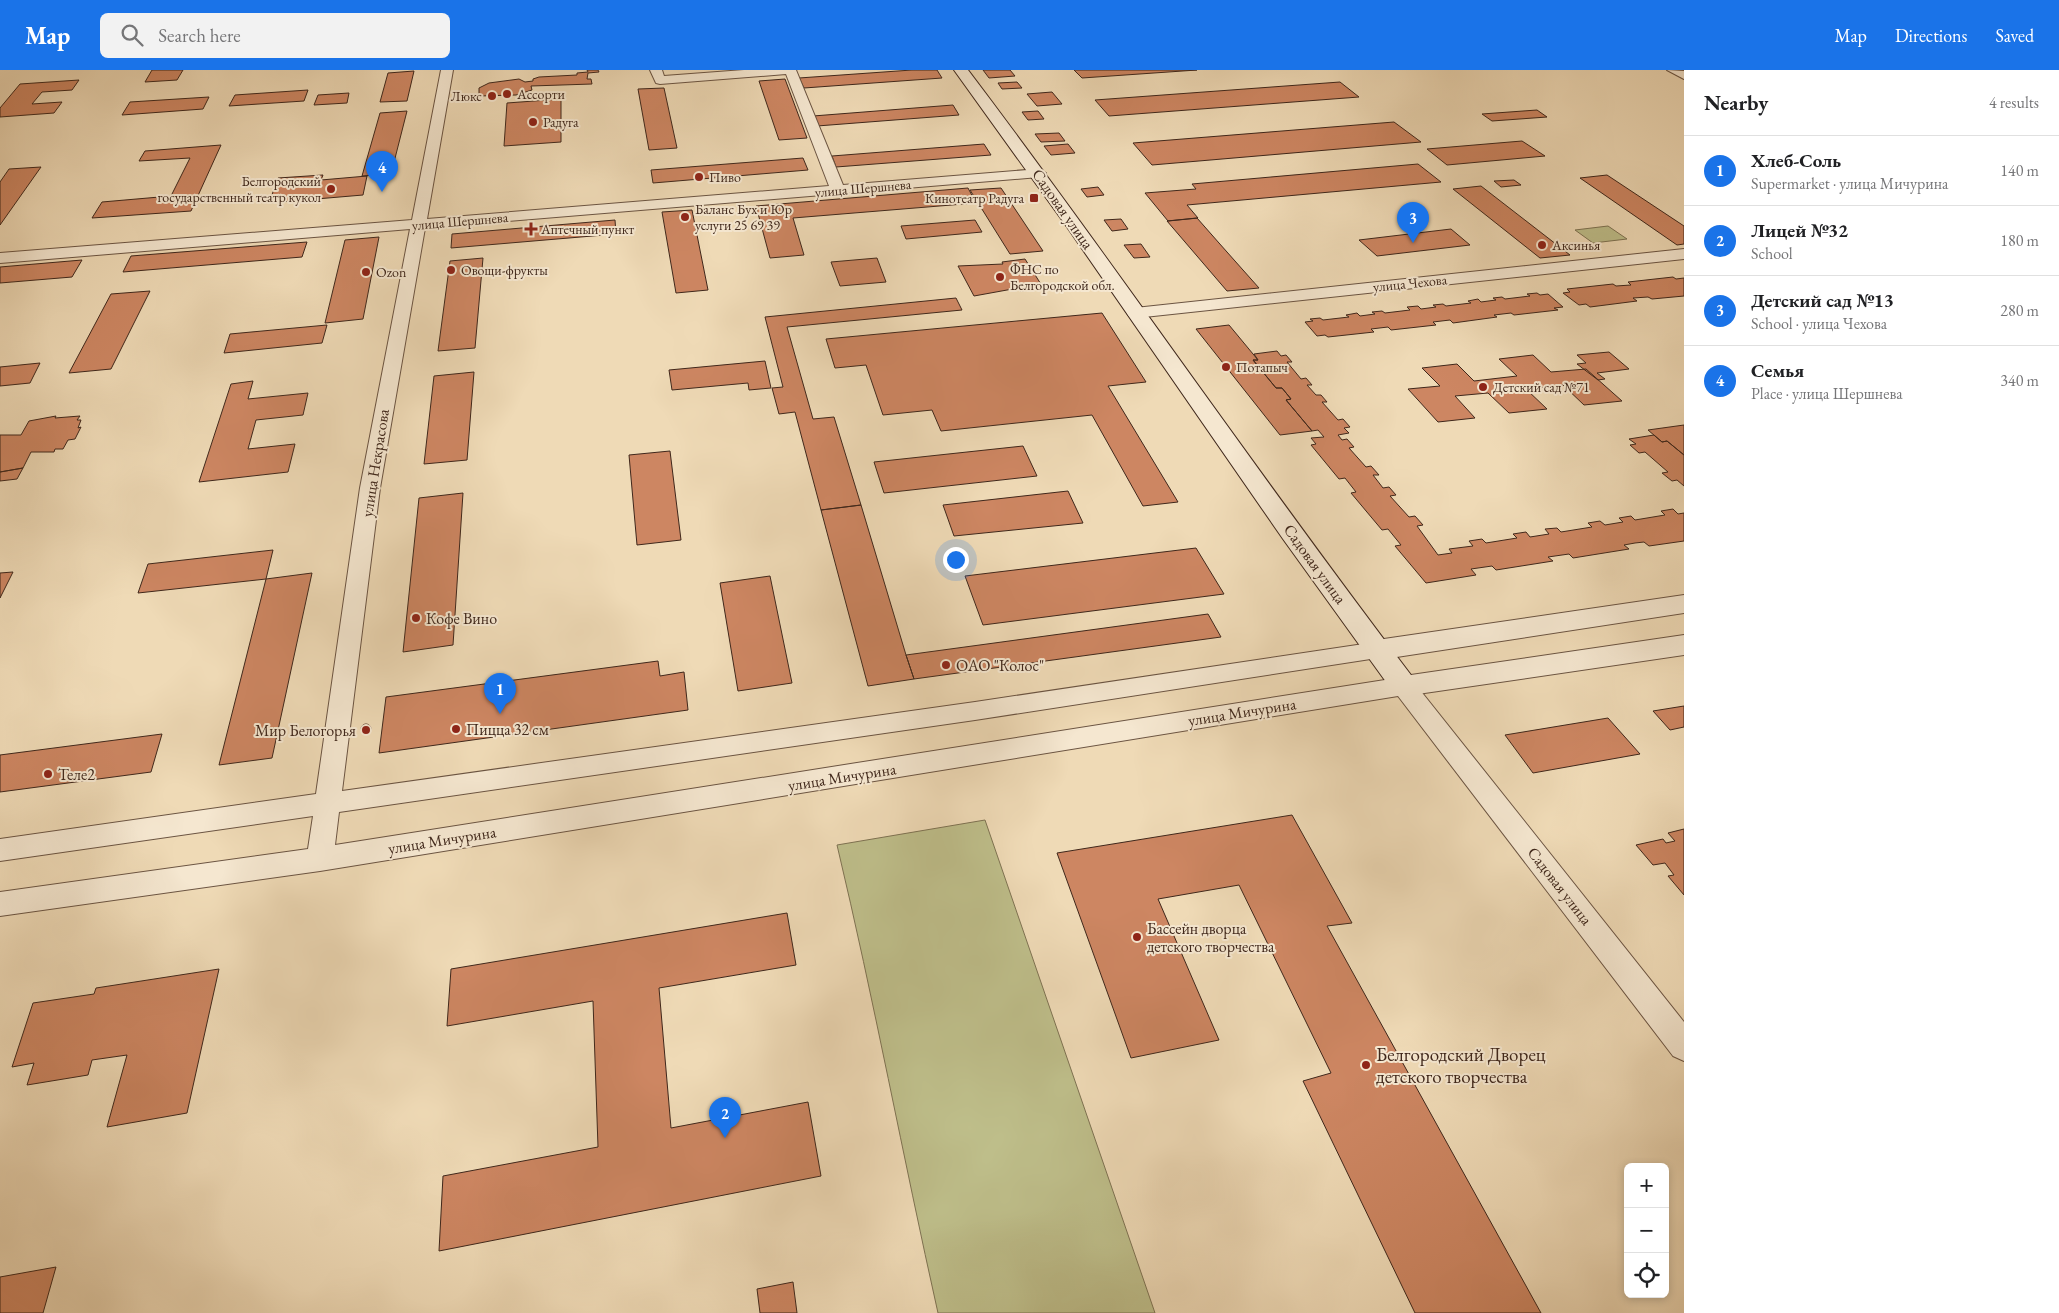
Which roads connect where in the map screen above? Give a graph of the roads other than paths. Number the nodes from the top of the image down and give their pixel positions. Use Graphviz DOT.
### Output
graph roads {
  1 [pos="447,70"];
  2 [pos="656,70"];
  3 [pos="961,70"];
  4 [pos="1673,70"];
  5 [pos="1684,75"];
  6 [pos="1039,173"];
  7 [pos="838,190"];
  8 [pos="418,224"];
  9 [pos="1684,254"];
  10 [pos="0,258"];
  11 [pos="1135,313"];
  12 [pos="1684,604"];
  13 [pos="1684,645"];
  14 [pos="1377,650"];
  15 [pos="1404,686"];
  16 [pos="327,803"];
  17 [pos="0,850"];
  18 [pos="320,859"];
  19 [pos="0,904"];
  20 [pos="1684,1046"];
  1 -- 8 [label="street, улица Некрасова"];
  2 -- 7 [label="street"];
  3 -- 6 [label="main road, Садовая улица"];
  4 -- 5 [label="street"];
  6 -- 7 [label="street, улица Шершнева"];
  6 -- 11 [label="main road, Садовая улица"];
  7 -- 8 [label="street, улица Шершнева"];
  8 -- 10 [label="street, улица Шершнева"];
  8 -- 16 [label="street, улица Некрасова"];
  9 -- 11 [label="street, улица Чехова"];
  11 -- 14 [label="main road, Садовая улица"];
  12 -- 14 [label="main road"];
  13 -- 15 [label="main road, улица Мичурина"];
  14 -- 15 [label="main road, Садовая улица"];
  14 -- 16 [label="street"];
  15 -- 18 [label="street, улица Мичурина"];
  15 -- 20 [label="street, Садовая улица"];
  16 -- 17 [label="street"];
  16 -- 18 [label="street, улица Некрасова"];
  18 -- 19 [label="street, улица Мичурина"];
}
